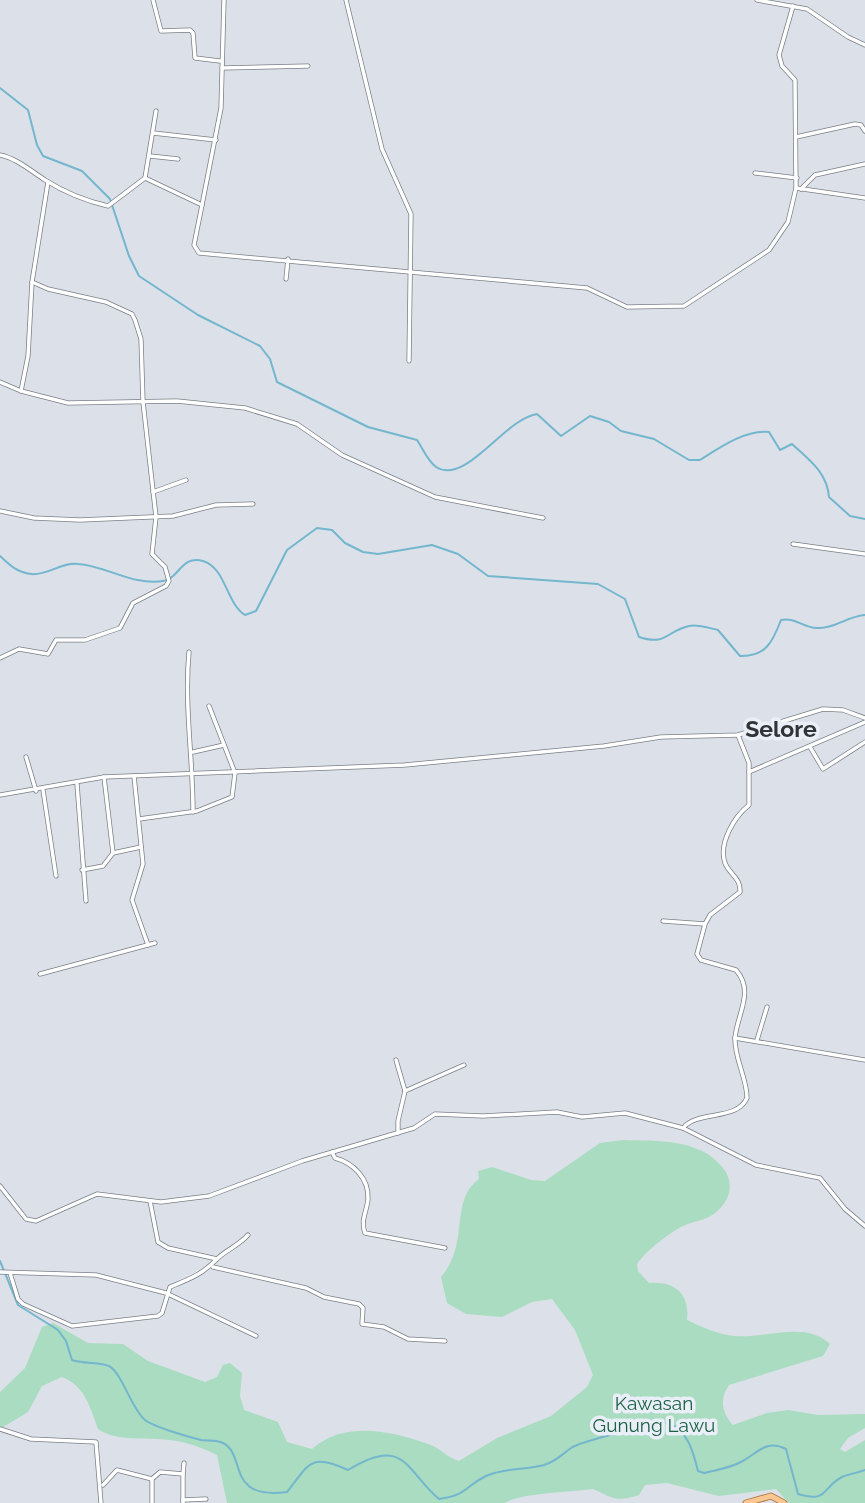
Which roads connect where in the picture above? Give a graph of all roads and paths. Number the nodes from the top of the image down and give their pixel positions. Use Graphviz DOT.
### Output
graph roads {
  1 [pos="153,0"];
  2 [pos="223,0"];
  3 [pos="346,0"];
  4 [pos="757,0"];
  5 [pos="793,6"];
  6 [pos="865,44"];
  7 [pos="221,61"];
  8 [pos="307,66"];
  9 [pos="222,68"];
  10 [pos="156,111"];
  11 [pos="865,131"];
  12 [pos="153,133"];
  13 [pos="796,137"];
  14 [pos="216,140"];
  15 [pos="0,155"];
  16 [pos="150,156"];
  17 [pos="178,159"];
  18 [pos="865,164"];
  19 [pos="755,173"];
  20 [pos="145,178"];
  21 [pos="797,178"];
  22 [pos="48,182"];
  23 [pos="799,188"];
  24 [pos="865,198"];
  25 [pos="202,205"];
  26 [pos="288,258"];
  27 [pos="413,271"];
  28 [pos="286,279"];
  29 [pos="32,282"];
  30 [pos="409,361"];
  31 [pos="0,382"];
  32 [pos="21,391"];
  33 [pos="143,402"];
  34 [pos="186,480"];
  35 [pos="153,492"];
  36 [pos="253,504"];
  37 [pos="0,512"];
  38 [pos="156,517"];
  39 [pos="543,518"];
  40 [pos="793,544"];
  41 [pos="865,554"];
  42 [pos="190,652"];
  43 [pos="0,658"];
  44 [pos="209,706"];
  45 [pos="865,720"];
  46 [pos="738,735"];
  47 [pos="865,742"];
  48 [pos="224,745"];
  49 [pos="810,747"];
  50 [pos="192,752"];
  51 [pos="26,757"];
  52 [pos="749,772"];
  53 [pos="235,773"];
  54 [pos="193,774"];
  55 [pos="134,776"];
  56 [pos="104,777"];
  57 [pos="77,783"];
  58 [pos="43,790"];
  59 [pos="36,791"];
  60 [pos="0,795"];
  61 [pos="193,812"];
  62 [pos="139,819"];
  63 [pos="142,847"];
  64 [pos="113,853"];
  65 [pos="82,870"];
  66 [pos="56,876"];
  67 [pos="86,901"];
  68 [pos="663,921"];
  69 [pos="705,923"];
  70 [pos="155,943"];
  71 [pos="148,945"];
  72 [pos="40,974"];
  73 [pos="767,1007"];
  74 [pos="735,1038"];
  75 [pos="757,1040"];
  76 [pos="396,1060"];
  77 [pos="865,1060"];
  78 [pos="464,1065"];
  79 [pos="405,1091"];
  80 [pos="683,1128"];
  81 [pos="398,1133"];
  82 [pos="332,1152"];
  83 [pos="0,1186"];
  84 [pos="150,1201"];
  85 [pos="865,1226"];
  86 [pos="248,1235"];
  87 [pos="445,1248"];
  88 [pos="217,1259"];
  89 [pos="213,1267"];
  90 [pos="0,1272"];
  91 [pos="9,1273"];
  92 [pos="166,1293"];
  93 [pos="256,1336"];
  94 [pos="445,1341"];
  95 [pos="0,1429"];
  96 [pos="184,1463"];
  97 [pos="183,1474"];
  98 [pos="152,1479"];
  99 [pos="101,1487"];
  100 [pos="206,1499"];
  101 [pos="183,1501"];
  102 [pos="101,1503"];
  103 [pos="152,1503"];
  104 [pos="746,1503"];
  105 [pos="784,1503"];
  1 -- 7 [label="street"];
  2 -- 7 [label="street"];
  3 -- 27 [label="street"];
  4 -- 5 [label="street"];
  5 -- 6 [label="street"];
  5 -- 13 [label="street"];
  7 -- 9 [label="street"];
  8 -- 9 [label="street"];
  9 -- 14 [label="street"];
  10 -- 12 [label="street"];
  11 -- 13 [label="street"];
  12 -- 14 [label="street"];
  12 -- 16 [label="street"];
  13 -- 21 [label="street"];
  14 -- 25 [label="street"];
  15 -- 22 [label="street"];
  16 -- 17 [label="street"];
  16 -- 20 [label="street"];
  18 -- 23 [label="street"];
  19 -- 21 [label="street"];
  20 -- 22 [label="street"];
  20 -- 25 [label="street"];
  21 -- 23 [label="street"];
  22 -- 29 [label="street"];
  23 -- 24 [label="street"];
  23 -- 27 [label="street"];
  25 -- 26 [label="street"];
  26 -- 27 [label="street"];
  26 -- 28 [label="street"];
  27 -- 30 [label="street"];
  29 -- 32 [label="street"];
  29 -- 33 [label="street"];
  31 -- 32 [label="street"];
  32 -- 33 [label="street"];
  33 -- 35 [label="street"];
  33 -- 39 [label="street"];
  34 -- 35 [label="street"];
  35 -- 38 [label="street"];
  36 -- 38 [label="street"];
  37 -- 38 [label="street"];
  38 -- 43 [label="street"];
  40 -- 41 [label="street"];
  42 -- 50 [label="street"];
  44 -- 48 [label="street"];
  45 -- 46 [label="street"];
  45 -- 49 [label="street"];
  46 -- 52 [label="street"];
  46 -- 53 [label="street"];
  47 -- 49 [label="street"];
  48 -- 50 [label="street"];
  48 -- 53 [label="street"];
  49 -- 52 [label="street"];
  50 -- 54 [label="street"];
  51 -- 59 [label="street"];
  52 -- 69 [label="street"];
  53 -- 54 [label="street"];
  53 -- 61 [label="street"];
  54 -- 55 [label="street"];
  54 -- 61 [label="street"];
  55 -- 56 [label="street"];
  55 -- 62 [label="street"];
  56 -- 57 [label="street"];
  56 -- 64 [label="street"];
  57 -- 58 [label="street"];
  57 -- 65 [label="street"];
  58 -- 59 [label="street"];
  58 -- 66 [label="street"];
  59 -- 60 [label="street"];
  61 -- 62 [label="street"];
  62 -- 63 [label="street"];
  63 -- 64 [label="street"];
  63 -- 71 [label="street"];
  64 -- 65 [label="street"];
  65 -- 67 [label="street"];
  68 -- 69 [label="street"];
  69 -- 74 [label="street"];
  70 -- 71 [label="street"];
  71 -- 72 [label="street"];
  73 -- 75 [label="street"];
  74 -- 75 [label="street"];
  74 -- 80 [label="street"];
  75 -- 77 [label="street"];
  76 -- 79 [label="street"];
  78 -- 79 [label="street"];
  79 -- 81 [label="street"];
  80 -- 81 [label="street"];
  80 -- 85 [label="street"];
  81 -- 82 [label="street"];
  82 -- 84 [label="street"];
  82 -- 87 [label="street"];
  83 -- 84 [label="street"];
  84 -- 88 [label="street"];
  86 -- 88 [label="street"];
  88 -- 89 [label="street"];
  89 -- 92 [label="street"];
  89 -- 94 [label="street"];
  90 -- 91 [label="street"];
  91 -- 92 [label="street"];
  91 -- 92 [label="street"];
  92 -- 93 [label="street"];
  95 -- 99 [label="street"];
  96 -- 97 [label="street"];
  97 -- 98 [label="street"];
  97 -- 101 [label="street"];
  98 -- 99 [label="street"];
  98 -- 103 [label="street"];
  99 -- 102 [label="street"];
  100 -- 101 [label="street"];
  104 -- 105 [label="main road"];
}
